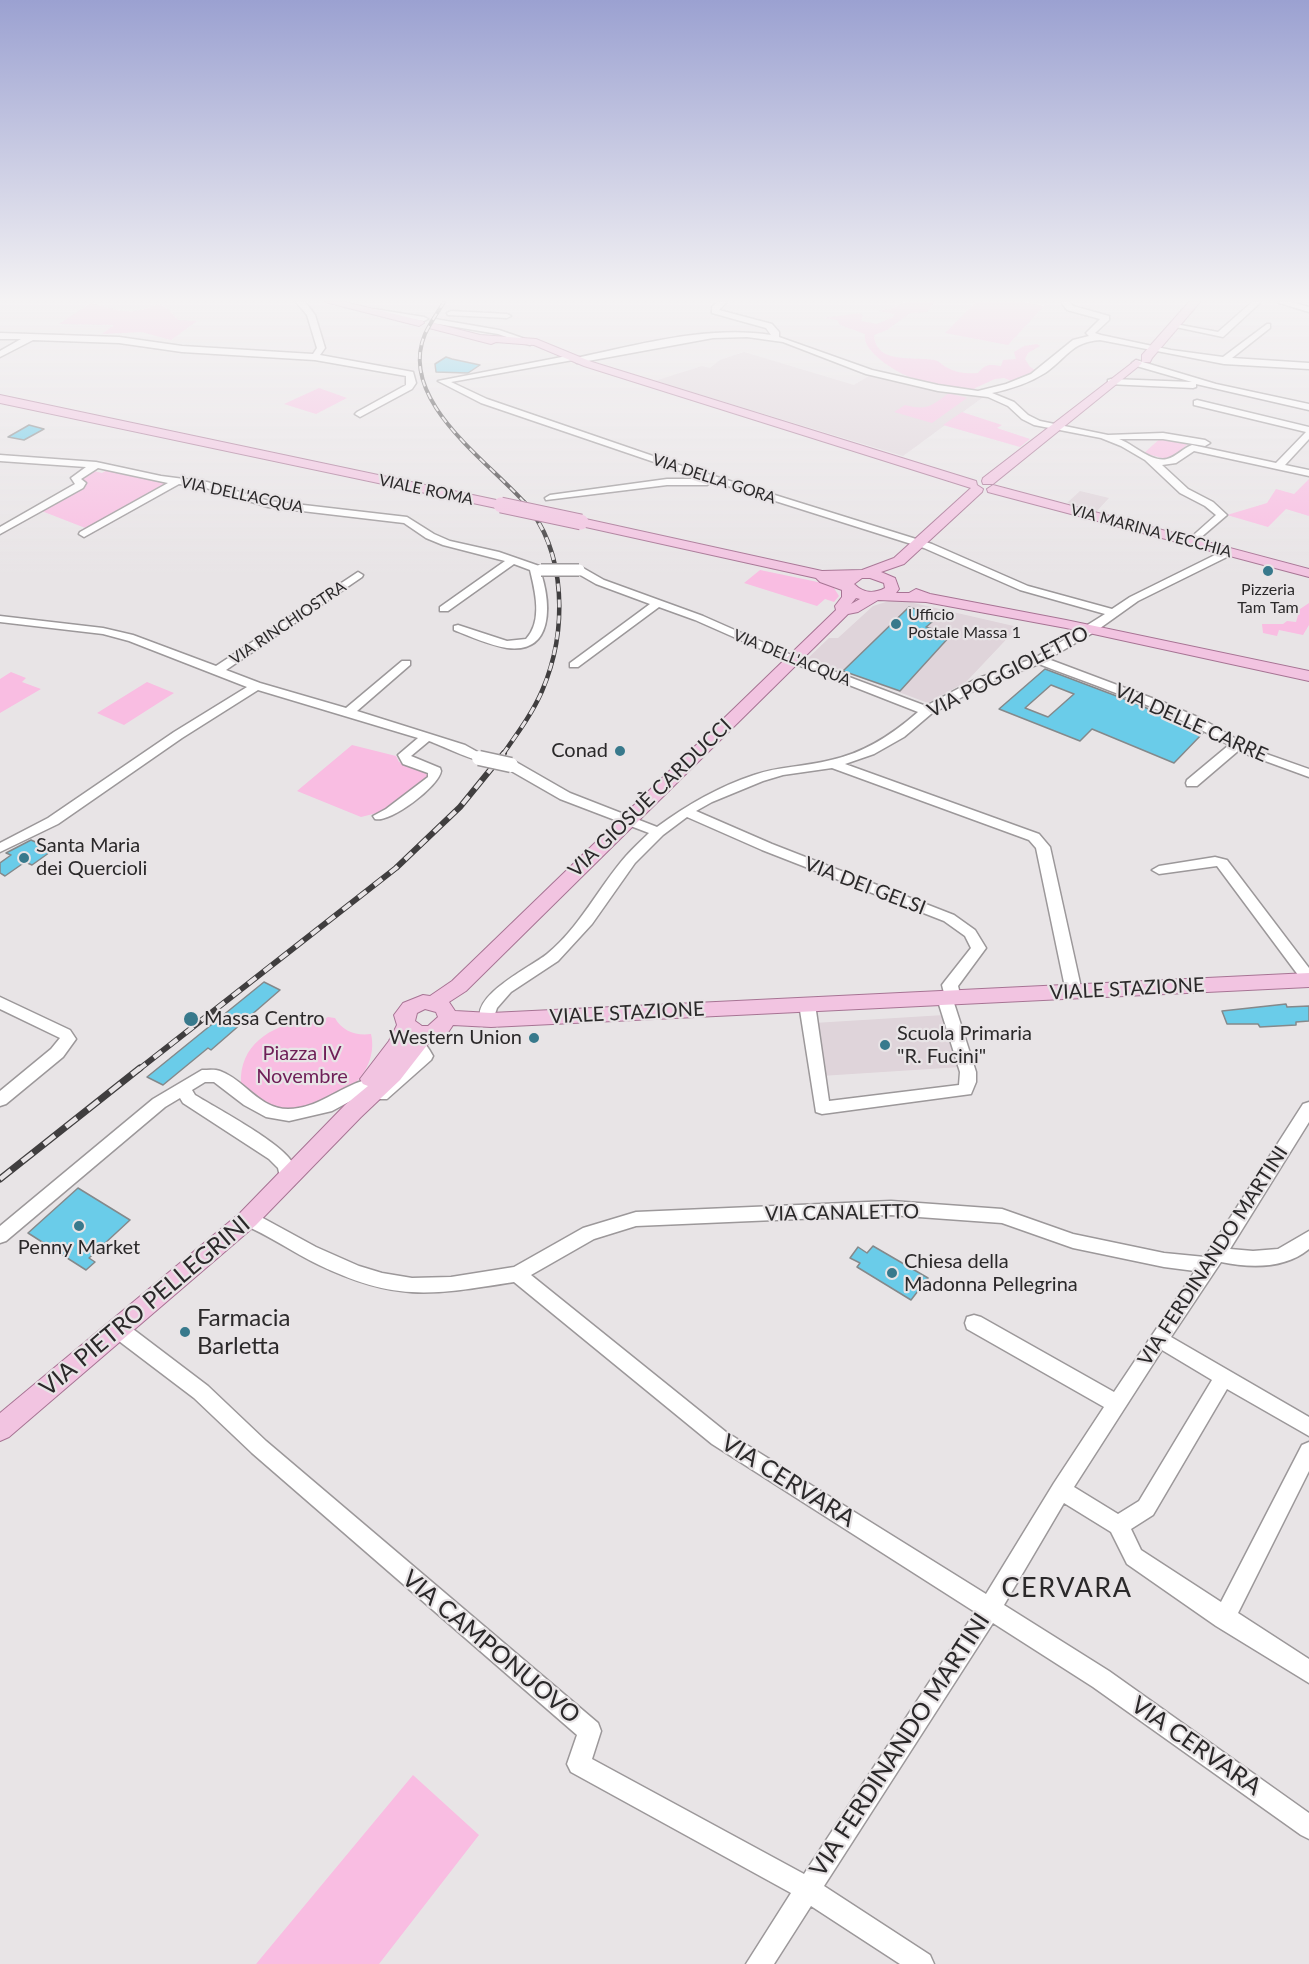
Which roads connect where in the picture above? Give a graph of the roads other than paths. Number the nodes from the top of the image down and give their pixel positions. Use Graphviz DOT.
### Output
graph roads {
  1 [pos="397,394"];
  2 [pos="469,394"];
  3 [pos="686,394"];
  4 [pos="983,394"];
  5 [pos="1100,394"];
  6 [pos="1247,394"];
  7 [pos="0,399"];
  8 [pos="1197,404"];
  9 [pos="1309,408"];
  10 [pos="360,414"];
  11 [pos="1054,428"];
  12 [pos="1309,432"];
  13 [pos="1103,436"];
  14 [pos="1266,455"];
  15 [pos="0,458"];
  16 [pos="1148,459"];
  17 [pos="1172,463"];
  18 [pos="96,465"];
  19 [pos="1278,466"];
  20 [pos="1162,471"];
  21 [pos="1309,473"];
  22 [pos="177,481"];
  23 [pos="722,482"];
  24 [pos="982,485"];
  25 [pos="550,498"];
  26 [pos="0,531"];
  27 [pos="84,534"];
  28 [pos="1192,542"];
  29 [pos="918,544"];
  30 [pos="1229,552"];
  31 [pos="512,561"];
  32 [pos="899,561"];
  33 [pos="538,570"];
  34 [pos="1309,573"];
  35 [pos="861,574"];
  36 [pos="358,575"];
  37 [pos="821,575"];
  38 [pos="891,583"];
  39 [pos="849,588"];
  40 [pos="875,596"];
  41 [pos="926,598"];
  42 [pos="658,603"];
  43 [pos="444,609"];
  44 [pos="843,611"];
  45 [pos="1113,613"];
  46 [pos="0,619"];
  47 [pos="458,628"];
  48 [pos="1092,629"];
  49 [pos="792,659"];
  50 [pos="1039,660"];
  51 [pos="406,663"];
  52 [pos="574,664"];
  53 [pos="218,670"];
  54 [pos="1309,676"];
  55 [pos="256,686"];
  56 [pos="927,711"];
  57 [pos="348,712"];
  58 [pos="427,736"];
  59 [pos="1237,745"];
  60 [pos="833,764"];
  61 [pos="1309,773"];
  62 [pos="1192,783"];
  63 [pos="686,812"];
  64 [pos="380,816"];
  65 [pos="627,820"];
  66 [pos="658,832"];
  67 [pos="0,848"];
  68 [pos="1159,870"];
  69 [pos="1309,980"];
  70 [pos="1074,992"];
  71 [pos="949,998"];
  72 [pos="0,1002"];
  73 [pos="433,1003"];
  74 [pos="807,1005"];
  75 [pos="448,1018"];
  76 [pos="487,1019"];
  77 [pos="416,1036"];
  78 [pos="184,1089"];
  79 [pos="362,1099"];
  80 [pos="0,1100"];
  81 [pos="1309,1108"];
  82 [pos="288,1180"];
  83 [pos="248,1219"];
  84 [pos="0,1236"];
  85 [pos="1309,1238"];
  86 [pos="1213,1259"];
  87 [pos="517,1274"];
  88 [pos="974,1323"];
  89 [pos="118,1329"];
  90 [pos="1159,1339"];
  91 [pos="1223,1378"];
  92 [pos="1117,1404"];
  93 [pos="1309,1427"];
  94 [pos="0,1429"];
  95 [pos="1309,1451"];
  96 [pos="1061,1490"];
  97 [pos="1118,1524"];
  98 [pos="990,1608"];
  99 [pos="1224,1618"];
  100 [pos="1309,1672"];
  101 [pos="1309,1827"];
  102 [pos="806,1890"];
  103 [pos="759,1964"];
  104 [pos="921,1964"];
  1 -- 10 [label="street"];
  2 -- 23 [label="street, VIA DELLA GORA"];
  3 -- 24 [label="main road, VIA MARINA VECCHIA"];
  4 -- 11 [label="street"];
  5 -- 11 [label="main road"];
  6 -- 9 [label="street"];
  7 -- 37 [label="main road, VIALE ROMA, bridge"];
  8 -- 12 [label="street"];
  11 -- 13 [label="street"];
  11 -- 24 [label="main road"];
  12 -- 19 [label="street"];
  13 -- 14 [label="street"];
  13 -- 16 [label="street"];
  15 -- 18 [label="street, VIA DELL'ACQUA"];
  16 -- 17 [label="street"];
  16 -- 20 [label="street"];
  17 -- 19 [label="street"];
  17 -- 20 [label="street"];
  18 -- 22 [label="street, VIA DELL'ACQUA"];
  18 -- 26 [label="street"];
  19 -- 21 [label="street"];
  20 -- 28 [label="street"];
  22 -- 27 [label="street"];
  22 -- 31 [label="street, VIA DELL'ACQUA"];
  23 -- 25 [label="street"];
  23 -- 29 [label="street, VIA DELLA GORA"];
  24 -- 28 [label="main road, VIA MARINA VECCHIA"];
  24 -- 29 [label="main road"];
  28 -- 30 [label="main road, VIA MARINA VECCHIA"];
  29 -- 32 [label="main road"];
  29 -- 45 [label="street, VIA DELLA GORA"];
  30 -- 34 [label="main road, VIA MARINA VECCHIA"];
  30 -- 45 [label="street, VIA POGGIOLETTO"];
  31 -- 33 [label="street, VIA DELL'ACQUA"];
  31 -- 43 [label="street"];
  32 -- 35 [label="main road"];
  32 -- 38 [label="main road"];
  33 -- 42 [label="street, VIA DELL'ACQUA, bridge"];
  33 -- 47 [label="street"];
  35 -- 37 [label="main road"];
  35 -- 38 [label="main road"];
  35 -- 39 [label="main road"];
  36 -- 53 [label="street, VIA RINCHIOSTRA"];
  37 -- 39 [label="main road, VIALE ROMA"];
  38 -- 40 [label="main road, VIA GIOSUÈ CARDUCCI"];
  38 -- 41 [label="main road"];
  39 -- 40 [label="main road, VIALE ROMA"];
  39 -- 44 [label="main road"];
  40 -- 41 [label="main road"];
  40 -- 44 [label="main road, VIA GIOSUÈ CARDUCCI"];
  41 -- 48 [label="main road"];
  42 -- 49 [label="street, VIA DELL'ACQUA"];
  42 -- 52 [label="street"];
  44 -- 49 [label="main road, VIA GIOSUÈ CARDUCCI"];
  45 -- 48 [label="street, VIA POGGIOLETTO"];
  46 -- 53 [label="street, VIA RINCHIOSTRA"];
  48 -- 50 [label="street, VIA POGGIOLETTO"];
  48 -- 54 [label="main road"];
  49 -- 56 [label="street, VIA DELL'ACQUA"];
  49 -- 65 [label="main road, VIA GIOSUÈ CARDUCCI"];
  50 -- 56 [label="street, VIA POGGIOLETTO"];
  50 -- 59 [label="street, VIA DELLE CARRE"];
  51 -- 57 [label="street"];
  53 -- 55 [label="street, VIA RINCHIOSTRA"];
  55 -- 57 [label="street, VIA RINCHIOSTRA"];
  55 -- 67 [label="street"];
  56 -- 60 [label="street, VIA POGGIOLETTO"];
  57 -- 58 [label="street, VIA RINCHIOSTRA"];
  58 -- 64 [label="street"];
  58 -- 65 [label="street, VIA RINCHIOSTRA, bridge"];
  59 -- 61 [label="street, VIA DELLE CARRE"];
  59 -- 62 [label="street, VIA DELLE CARRE"];
  60 -- 63 [label="street, VIA POGGIOLETTO"];
  60 -- 70 [label="street"];
  63 -- 66 [label="street, VIA POGGIOLETTO"];
  63 -- 71 [label="street, VIA DEI GELSI"];
  65 -- 66 [label="street, VIA RINCHIOSTRA"];
  65 -- 73 [label="main road, VIA GIOSUÈ CARDUCCI"];
  66 -- 76 [label="street, VIA POGGIOLETTO"];
  68 -- 69 [label="street"];
  69 -- 70 [label="main road, VIALE STAZIONE"];
  70 -- 71 [label="main road, VIALE STAZIONE"];
  71 -- 74 [label="main road, VIALE STAZIONE"];
  71 -- 74 [label="street"];
  72 -- 80 [label="street"];
  73 -- 75 [label="main road"];
  73 -- 77 [label="main road"];
  74 -- 76 [label="main road, VIALE STAZIONE"];
  75 -- 76 [label="main road, VIALE STAZIONE"];
  75 -- 77 [label="main road"];
  77 -- 79 [label="main road"];
  78 -- 79 [label="street"];
  78 -- 82 [label="street"];
  78 -- 84 [label="street"];
  79 -- 82 [label="main road"];
  81 -- 86 [label="street, VIA FERDINANDO MARTINI"];
  82 -- 83 [label="main road, VIA PIETRO PELLEGRINI"];
  83 -- 87 [label="street"];
  83 -- 89 [label="main road, VIA PIETRO PELLEGRINI"];
  85 -- 86 [label="street, VIA CANALETTO"];
  86 -- 87 [label="street, VIA CANALETTO"];
  86 -- 90 [label="street, VIA FERDINANDO MARTINI"];
  87 -- 98 [label="street, VIA CERVARA"];
  88 -- 92 [label="street"];
  89 -- 94 [label="main road, VIA PIETRO PELLEGRINI"];
  89 -- 102 [label="street, VIA CAMPONUOVO"];
  90 -- 91 [label="street"];
  90 -- 92 [label="street, VIA FERDINANDO MARTINI"];
  91 -- 93 [label="street"];
  91 -- 97 [label="street"];
  92 -- 96 [label="street, VIA FERDINANDO MARTINI"];
  95 -- 99 [label="street"];
  96 -- 97 [label="street"];
  96 -- 98 [label="street, VIA FERDINANDO MARTINI"];
  97 -- 99 [label="street"];
  98 -- 101 [label="street, VIA CERVARA"];
  98 -- 102 [label="street, VIA FERDINANDO MARTINI"];
  99 -- 100 [label="street"];
  102 -- 103 [label="street, VIA FERDINANDO MARTINI"];
  102 -- 104 [label="street, VIA CAMPONUOVO"];
}
